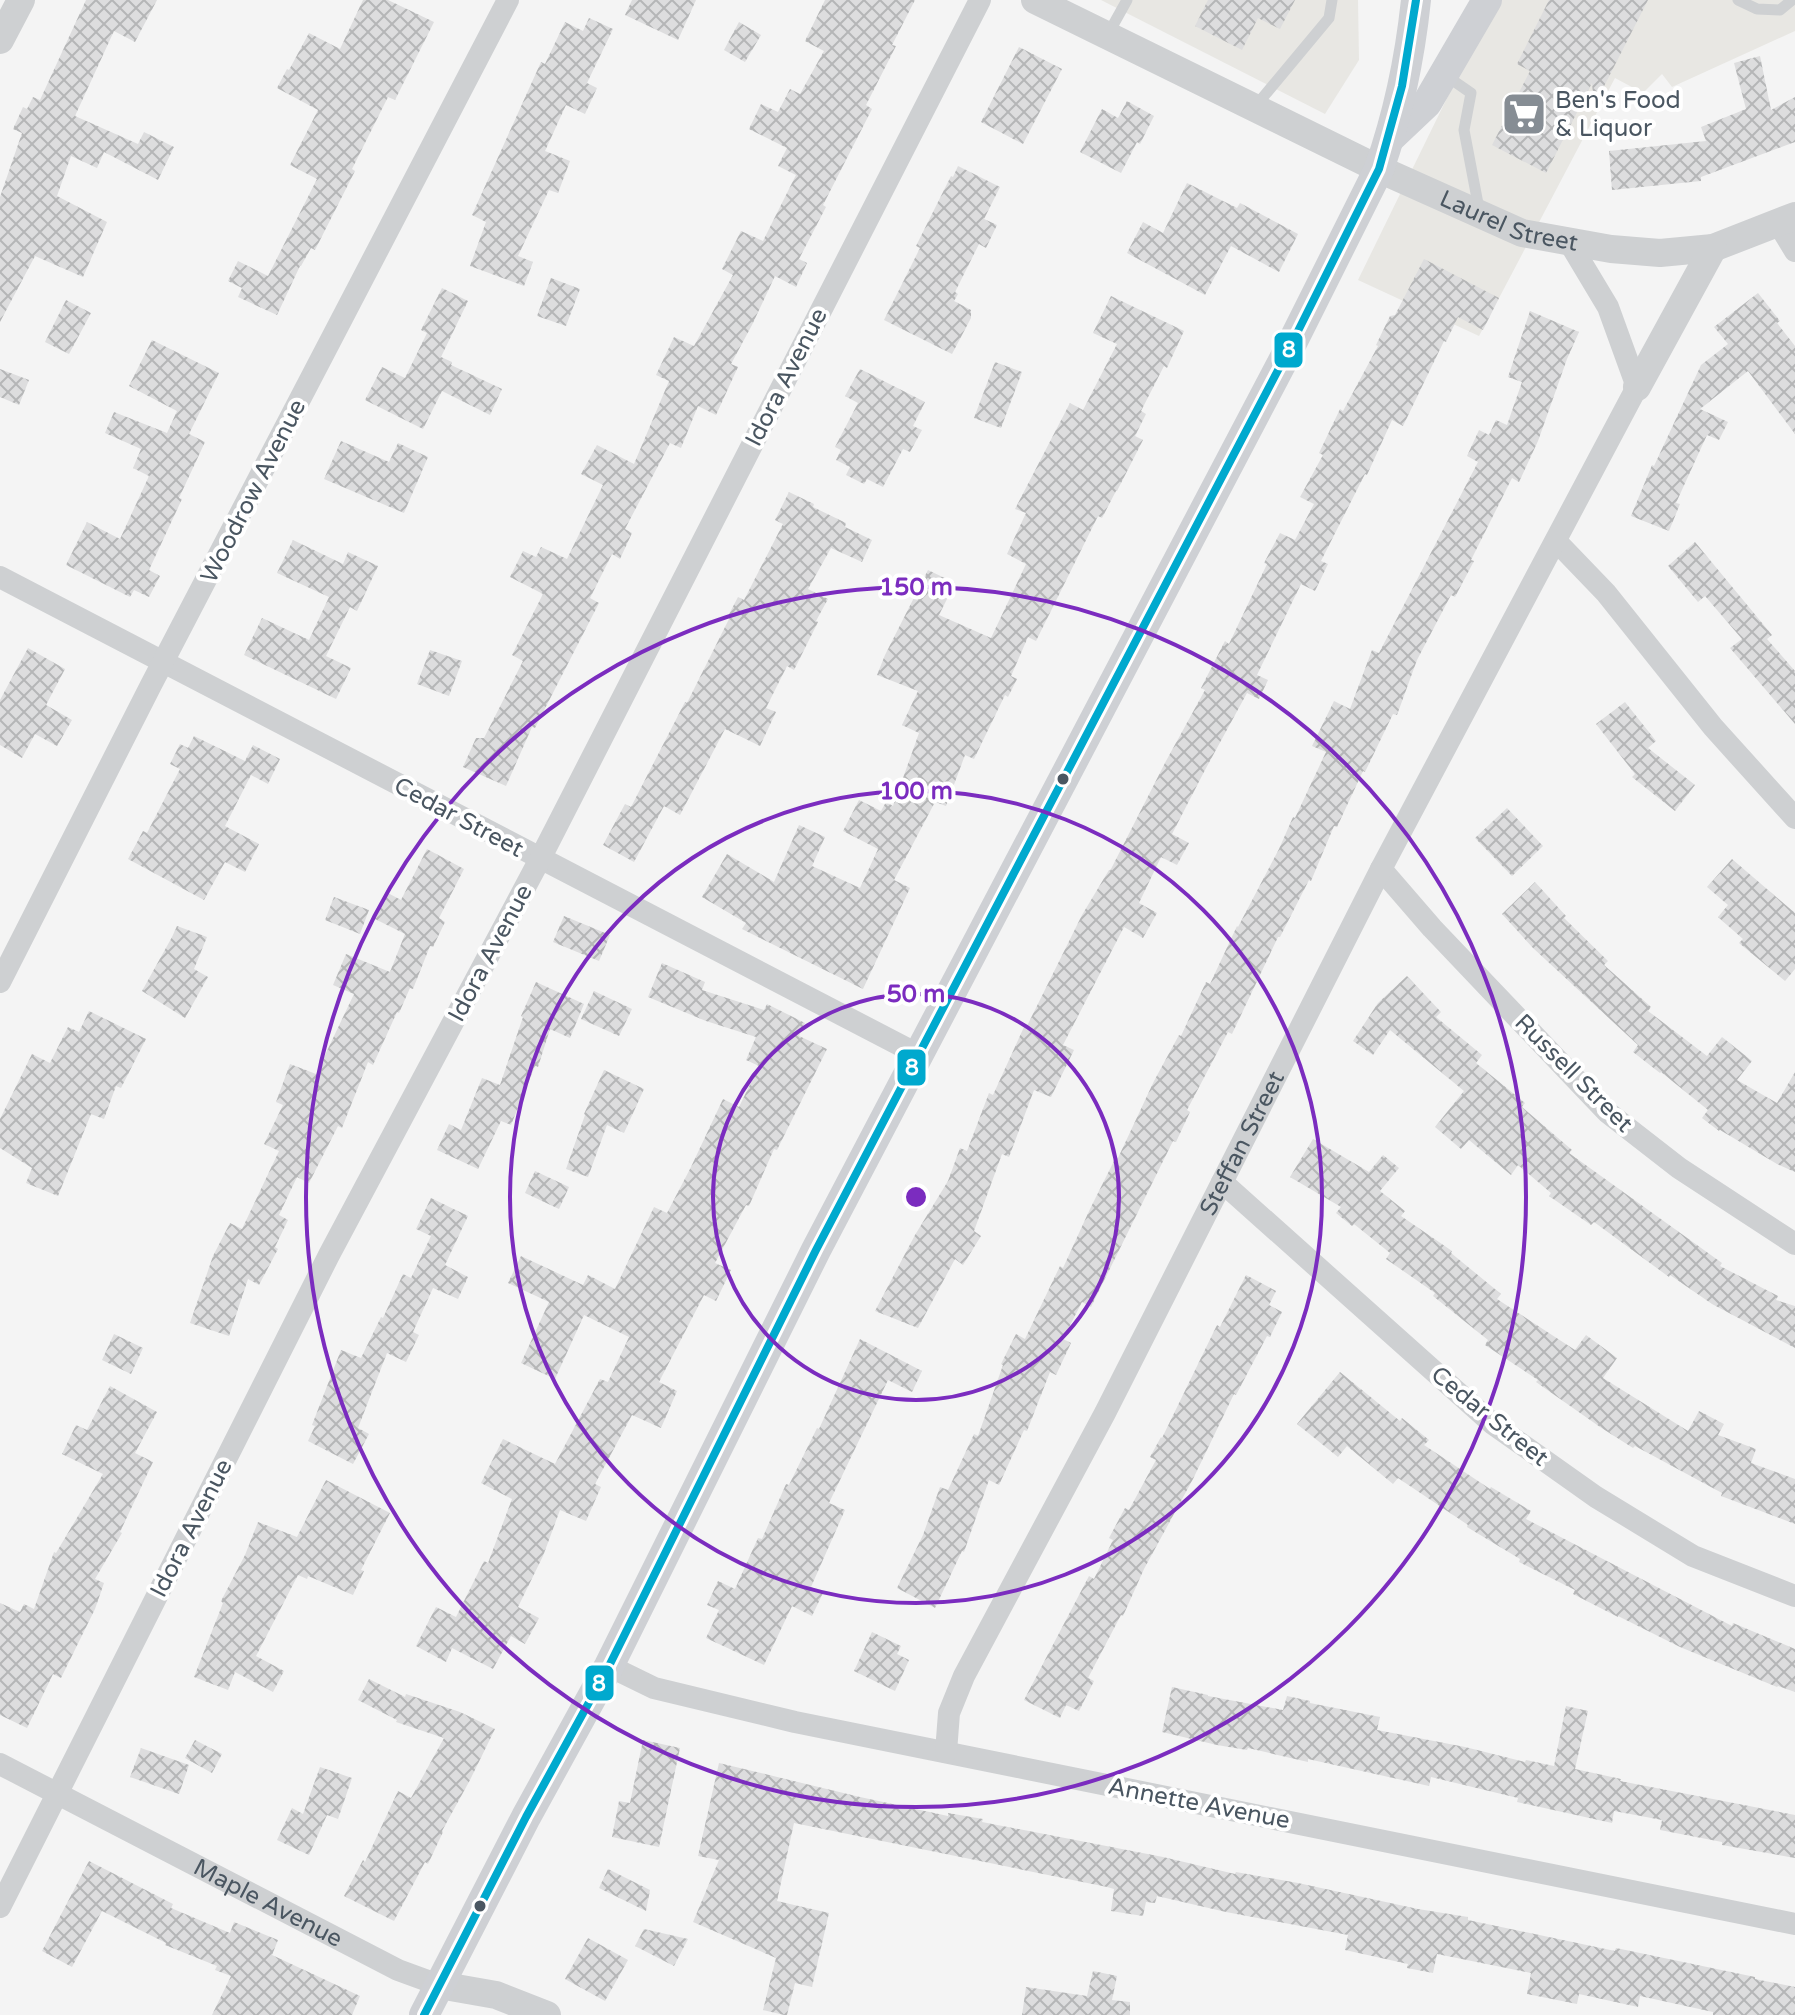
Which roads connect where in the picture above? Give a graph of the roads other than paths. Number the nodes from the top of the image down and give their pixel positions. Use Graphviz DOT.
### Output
graph roads {
  1 [pos="21,0"];
  2 [pos="508,0"];
  3 [pos="980,0"];
  4 [pos="1035,0"];
  5 [pos="1127,0"];
  6 [pos="1332,0"];
  7 [pos="1416,0"];
  8 [pos="1487,0"];
  9 [pos="1738,0"];
  10 [pos="1792,0"];
  11 [pos="1107,36"];
  12 [pos="0,40"];
  13 [pos="1444,74"];
  14 [pos="1254,108"];
  15 [pos="1390,138"];
  16 [pos="1379,169"];
  17 [pos="1480,214"];
  18 [pos="1787,220"];
  19 [pos="1569,242"];
  20 [pos="1713,248"];
  21 [pos="1795,251"];
  22 [pos="1637,387"];
  23 [pos="1556,541"];
  24 [pos="0,577"];
  25 [pos="164,662"];
  26 [pos="1795,818"];
  27 [pos="540,859"];
  28 [pos="1381,869"];
  29 [pos="0,982"];
  30 [pos="919,1055"];
  31 [pos="1222,1182"];
  32 [pos="1795,1244"];
  33 [pos="1795,1596"];
  34 [pos="609,1666"];
  35 [pos="946,1752"];
  36 [pos="0,1764"];
  37 [pos="58,1794"];
  38 [pos="0,1907"];
  39 [pos="1795,1924"];
  40 [pos="439,1985"];
  41 [pos="424,2015"];
  42 [pos="545,2015"];
  1 -- 12 [label="street"];
  2 -- 25 [label="street, Woodrow Avenue"];
  3 -- 27 [label="street, Idora Avenue"];
  4 -- 11 [label="street, Laurel Street"];
  5 -- 11 [label="lane"];
  6 -- 14 [label="lane"];
  7 -- 15 [label="main road"];
  8 -- 13 [label="main road"];
  9 -- 10 [label="lane"];
  11 -- 14 [label="street, Laurel Street"];
  13 -- 15 [label="main road"];
  13 -- 17 [label="lane"];
  14 -- 16 [label="street, Laurel Street"];
  15 -- 16 [label="main road"];
  16 -- 17 [label="street, Laurel Street"];
  16 -- 30 [label="main road"];
  17 -- 19 [label="street, Laurel Street"];
  18 -- 20 [label="street"];
  18 -- 21 [label="street"];
  19 -- 20 [label="street"];
  19 -- 22 [label="street, Laurel Street"];
  20 -- 22 [label="street"];
  22 -- 23 [label="street"];
  23 -- 26 [label="street"];
  23 -- 28 [label="street, Steffan Street"];
  24 -- 25 [label="street, Cedar Street"];
  25 -- 27 [label="street, Cedar Street"];
  25 -- 29 [label="street, Woodrow Avenue"];
  27 -- 30 [label="street, Cedar Street"];
  27 -- 37 [label="street, Idora Avenue"];
  28 -- 31 [label="street, Steffan Street"];
  28 -- 32 [label="street, Russell Street"];
  30 -- 34 [label="main road"];
  31 -- 33 [label="street, Cedar Street"];
  31 -- 35 [label="street, Steffan Street"];
  34 -- 35 [label="street, Annette Avenue"];
  34 -- 40 [label="main road"];
  35 -- 39 [label="street, Annette Avenue"];
  36 -- 37 [label="street, Maple Avenue"];
  37 -- 38 [label="street, Idora Avenue"];
  37 -- 40 [label="street, Maple Avenue"];
  40 -- 41 [label="main road"];
  40 -- 42 [label="street, Maple Avenue"];
}
